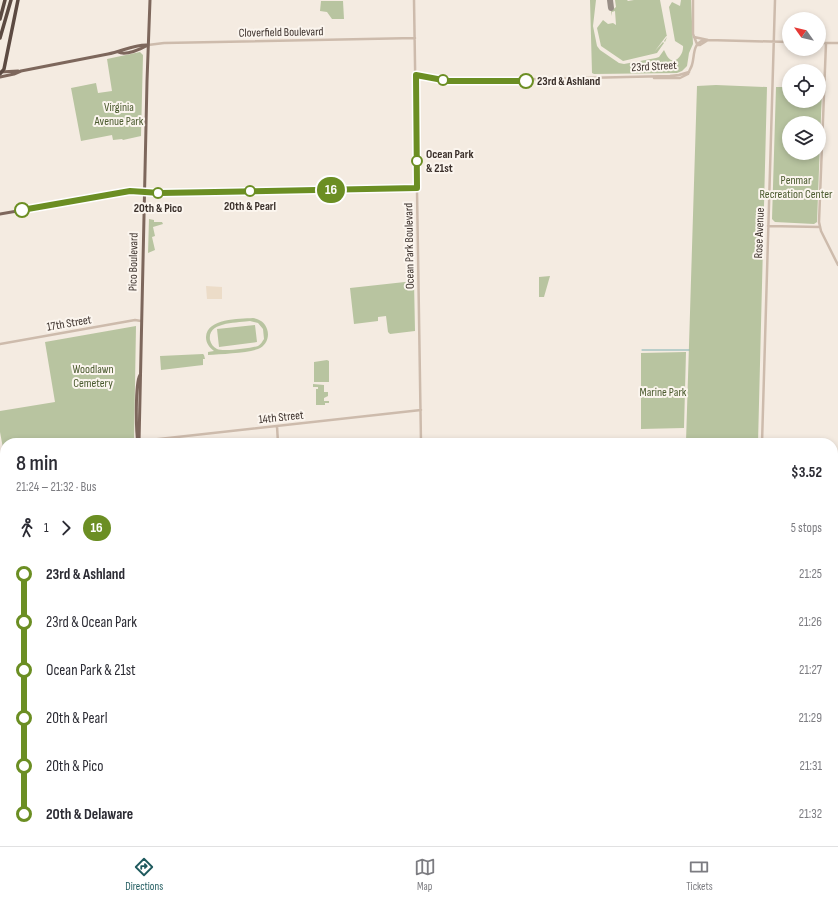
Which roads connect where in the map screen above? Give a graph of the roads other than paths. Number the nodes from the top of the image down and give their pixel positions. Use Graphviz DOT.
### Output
graph roads {
  1 [pos="5,0"];
  2 [pos="11,0"];
  3 [pos="18,0"];
  4 [pos="149,0"];
  5 [pos="414,0"];
  6 [pos="693,0"];
  7 [pos="775,0"];
  8 [pos="0,19"];
  9 [pos="694,37"];
  10 [pos="0,38"];
  11 [pos="415,38"];
  12 [pos="704,40"];
  13 [pos="708,40"];
  14 [pos="773,42"];
  15 [pos="782,42"];
  16 [pos="826,43"];
  17 [pos="838,43"];
  18 [pos="148,45"];
  19 [pos="697,45"];
  20 [pos="826,56"];
  21 [pos="20,71"];
  22 [pos="1,74"];
  23 [pos="416,75"];
  24 [pos="144,192"];
  25 [pos="0,214"];
  26 [pos="768,226"];
  27 [pos="820,227"];
  28 [pos="838,265"];
  29 [pos="141,321"];
  30 [pos="0,344"];
  31 [pos="421,410"];
  32 [pos="278,426"];
  33 [pos="138,438"];
  34 [pos="168,438"];
  35 [pos="278,438"];
  36 [pos="421,438"];
  37 [pos="762,438"];
  1 -- 8 [label="highway"];
  2 -- 10 [label="highway"];
  3 -- 22 [label="highway"];
  4 -- 18 [label="main road, Pico Boulevard"];
  5 -- 11 [label="street, Ocean Park Boulevard"];
  6 -- 9 [label="street"];
  7 -- 14 [label="street, Rose Avenue"];
  9 -- 12 [label="street"];
  9 -- 19 [label="street"];
  11 -- 18 [label="street, Cloverfield Boulevard"];
  11 -- 23 [label="street, Ocean Park Boulevard"];
  12 -- 13 [label="street"];
  12 -- 19 [label="street"];
  13 -- 14 [label="street"];
  13 -- 19 [label="street"];
  14 -- 15 [label="street"];
  14 -- 26 [label="street, Rose Avenue"];
  16 -- 17 [label="street"];
  18 -- 21 [label="main road, Cloverfield Boulevard"];
  18 -- 24 [label="main road, Pico Boulevard"];
  19 -- 23 [label="street, 23rd Street"];
  20 -- 27 [label="street"];
  21 -- 22 [label="main road, Cloverfield Boulevard"];
  21 -- 22 [label="main road, Cloverfield Boulevard"];
  23 -- 31 [label="street, Ocean Park Boulevard"];
  24 -- 25 [label="main road"];
  24 -- 29 [label="main road, Pico Boulevard"];
  26 -- 27 [label="street"];
  26 -- 37 [label="street, Rose Avenue"];
  27 -- 28 [label="street"];
  29 -- 30 [label="street, 17th Street"];
  29 -- 33 [label="main road, Pico Boulevard"];
  31 -- 32 [label="street, 14th Street"];
  31 -- 36 [label="street, Ocean Park Boulevard"];
  32 -- 34 [label="street, 14th Street"];
  32 -- 35 [label="street"];
}
